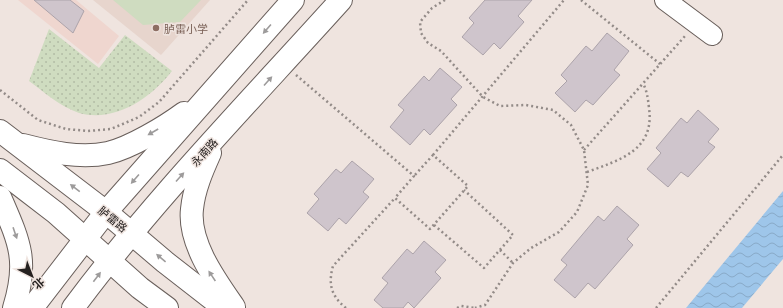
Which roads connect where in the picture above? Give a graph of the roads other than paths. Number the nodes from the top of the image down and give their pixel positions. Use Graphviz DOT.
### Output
graph roads {
  1 [pos="293,0"];
  2 [pos="341,0"];
  3 [pos="665,0"];
  4 [pos="712,35"];
  5 [pos="209,95"];
  6 [pos="218,136"];
  7 [pos="8,137"];
  8 [pos="0,170"];
  9 [pos="0,197"];
  10 [pos="106,212"];
  11 [pos="131,233"];
  12 [pos="85,239"];
  13 [pos="109,260"];
  14 [pos="14,308"];
  15 [pos="32,308"];
  16 [pos="73,308"];
  17 [pos="167,308"];
  18 [pos="224,308"];
  19 [pos="234,308"];
  1 -- 5 [label="main road, one-way"];
  6 -- 2 [label="main road, 永南路, one-way"];
  3 -- 4 [label="street"];
  5 -- 7 [label="main road, one-way"];
  5 -- 10 [label="main road, one-way"];
  11 -- 6 [label="main road, 永南路, one-way"];
  19 -- 6 [label="main road, one-way"];
  10 -- 7 [label="main road, 胪雷路, one-way"];
  8 -- 12 [label="main road"];
  9 -- 14 [label="main road, one-way"];
  10 -- 11 [label="main road, 胪雷路"];
  10 -- 12 [label="main road"];
  11 -- 13 [label="main road, 永南路"];
  18 -- 11 [label="main road, 胪雷路, one-way"];
  12 -- 13 [label="main road"];
  12 -- 15 [label="main road"];
  16 -- 13 [label="main road, 永南路, one-way"];
  13 -- 17 [label="main road"];
}
